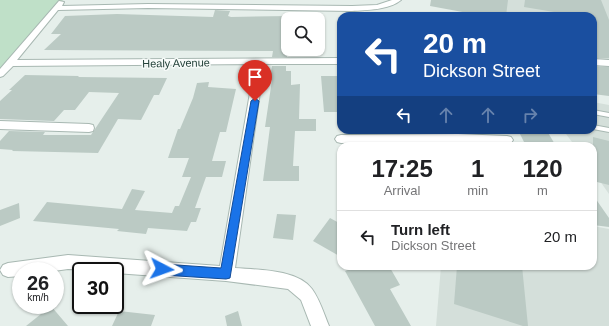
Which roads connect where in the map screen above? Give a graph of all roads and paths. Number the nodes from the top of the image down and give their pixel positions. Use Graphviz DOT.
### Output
graph roads {
  1 [pos="63,0"];
  2 [pos="163,0"];
  3 [pos="398,0"];
  4 [pos="158,6"];
  5 [pos="358,7"];
  6 [pos="56,8"];
  7 [pos="359,12"];
  8 [pos="337,61"];
  9 [pos="260,62"];
  10 [pos="597,62"];
  11 [pos="11,63"];
  12 [pos="609,63"];
  13 [pos="0,74"];
  14 [pos="597,113"];
  15 [pos="609,115"];
  16 [pos="0,125"];
  17 [pos="89,128"];
  18 [pos="597,128"];
  19 [pos="609,130"];
  20 [pos="340,138"];
  21 [pos="507,139"];
  22 [pos="8,270"];
  23 [pos="226,274"];
  24 [pos="320,326"];
  1 -- 6 [label="street"];
  2 -- 4 [label="street"];
  3 -- 5 [label="street"];
  4 -- 5 [label="street"];
  4 -- 6 [label="street"];
  5 -- 7 [label="street"];
  6 -- 11 [label="street"];
  8 -- 9 [label="street, Healy Avenue"];
  9 -- 11 [label="street, Healy Avenue"];
  9 -- 23 [label="street"];
  10 -- 12 [label="street"];
  11 -- 13 [label="street"];
  14 -- 15 [label="lane"];
  16 -- 17 [label="street"];
  18 -- 19 [label="lane"];
  20 -- 21 [label="street"];
  22 -- 23 [label="street"];
  23 -- 24 [label="street"];
}
